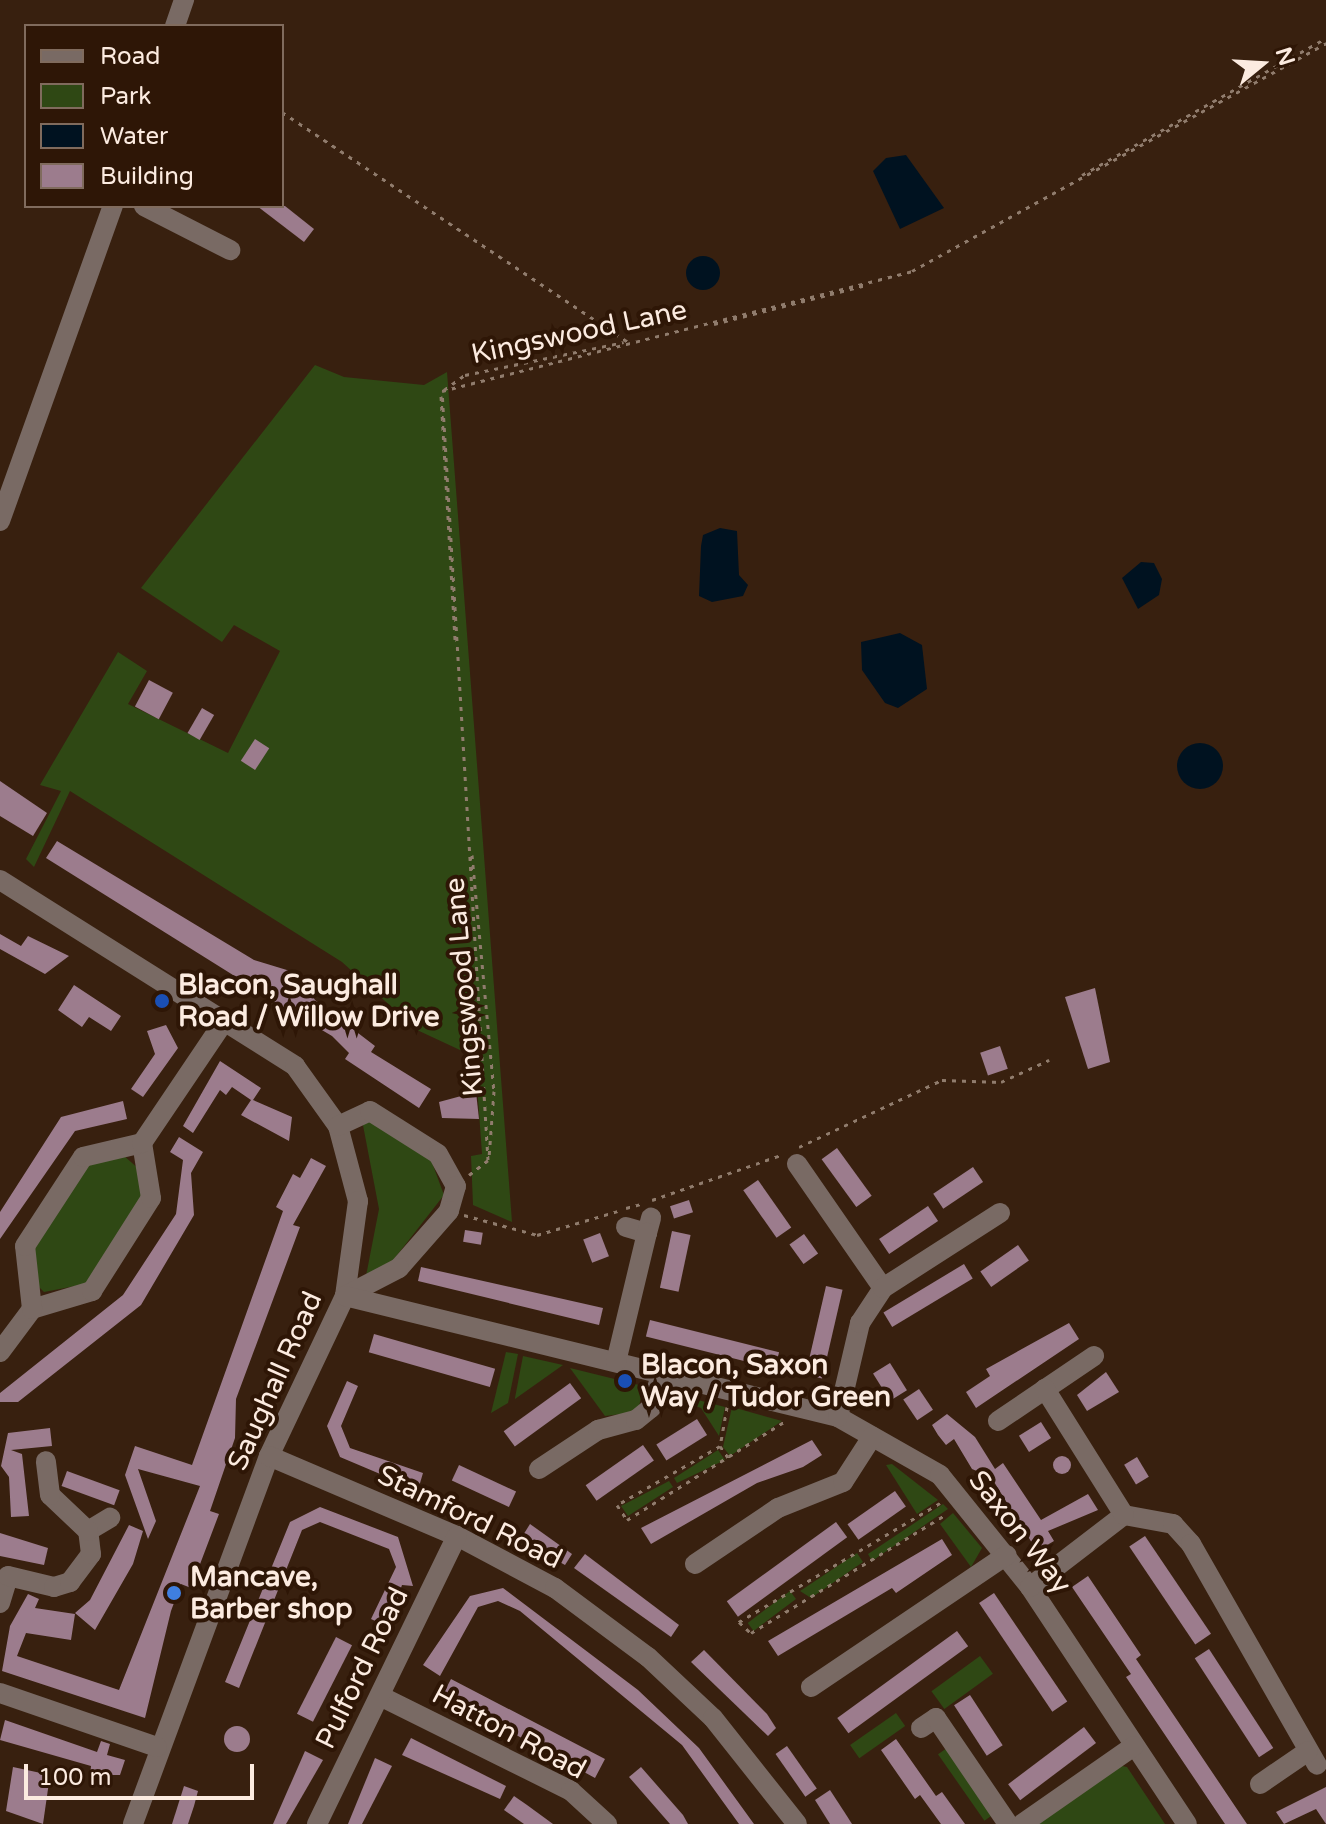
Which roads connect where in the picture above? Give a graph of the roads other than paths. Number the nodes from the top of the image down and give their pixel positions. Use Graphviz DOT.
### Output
graph roads {
  1 [pos="184,0"];
  2 [pos="176,24"];
  3 [pos="112,208"];
  4 [pos="148,208"];
  5 [pos="230,250"];
  6 [pos="0,521"];
  7 [pos="0,880"];
  8 [pos="225,1020"];
  9 [pos="338,1126"];
  10 [pos="142,1143"];
  11 [pos="799,1178"];
  12 [pos="1000,1213"];
  13 [pos="626,1227"];
  14 [pos="883,1288"];
  15 [pos="345,1296"];
  16 [pos="32,1309"];
  17 [pos="0,1352"];
  18 [pos="1094,1356"];
  19 [pos="616,1362"];
  20 [pos="661,1375"];
  21 [pos="1045,1389"];
  22 [pos="838,1417"];
  23 [pos="998,1421"];
  24 [pos="872,1437"];
  25 [pos="269,1456"];
  26 [pos="47,1461"];
  27 [pos="550,1468"];
  28 [pos="1124,1515"];
  29 [pos="110,1518"];
  30 [pos="88,1531"];
  31 [pos="457,1536"];
  32 [pos="699,1555"];
  33 [pos="1007,1555"];
  34 [pos="4,1575"];
  35 [pos="1030,1587"];
  36 [pos="0,1603"];
  37 [pos="810,1687"];
  38 [pos="0,1693"];
  39 [pos="380,1696"];
  40 [pos="921,1728"];
  41 [pos="1134,1746"];
  42 [pos="157,1747"];
  43 [pos="1260,1784"];
  44 [pos="133,1824"];
  45 [pos="317,1824"];
  46 [pos="607,1824"];
  47 [pos="797,1824"];
  48 [pos="1008,1824"];
  49 [pos="1022,1824"];
  50 [pos="1187,1824"];
  1 -- 2 [label="street"];
  3 -- 6 [label="street"];
  4 -- 5 [label="street"];
  7 -- 8 [label="street, Saughall Road"];
  8 -- 9 [label="street, Saughall Road"];
  8 -- 10 [label="street"];
  9 -- 15 [label="street, Saughall Road"];
  9 -- 15 [label="street"];
  10 -- 16 [label="street"];
  10 -- 16 [label="street"];
  11 -- 14 [label="street"];
  12 -- 14 [label="street"];
  13 -- 19 [label="street"];
  14 -- 22 [label="street"];
  15 -- 19 [label="street, Saxon Way"];
  15 -- 25 [label="street, Saughall Road"];
  16 -- 17 [label="street"];
  18 -- 21 [label="street"];
  19 -- 20 [label="street, Saxon Way"];
  20 -- 22 [label="street, Saxon Way"];
  20 -- 27 [label="street"];
  21 -- 23 [label="street"];
  21 -- 28 [label="street"];
  22 -- 24 [label="street, Saxon Way"];
  24 -- 32 [label="street"];
  24 -- 33 [label="street, Saxon Way"];
  25 -- 31 [label="street, Stamford Road"];
  25 -- 42 [label="street, Saughall Road"];
  26 -- 30 [label="street"];
  28 -- 35 [label="street"];
  28 -- 43 [label="street"];
  29 -- 30 [label="street"];
  30 -- 34 [label="street"];
  31 -- 39 [label="street, Pulford Road"];
  31 -- 47 [label="street, Stamford Road"];
  33 -- 35 [label="street, Saxon Way"];
  33 -- 37 [label="street"];
  34 -- 36 [label="street"];
  35 -- 41 [label="street, Saxon Way"];
  38 -- 42 [label="street"];
  39 -- 45 [label="street, Pulford Road"];
  39 -- 46 [label="street, Hatton Road"];
  40 -- 48 [label="street"];
  41 -- 49 [label="street"];
  41 -- 50 [label="street, Saxon Way"];
  42 -- 44 [label="street, Saughall Road"];
}
